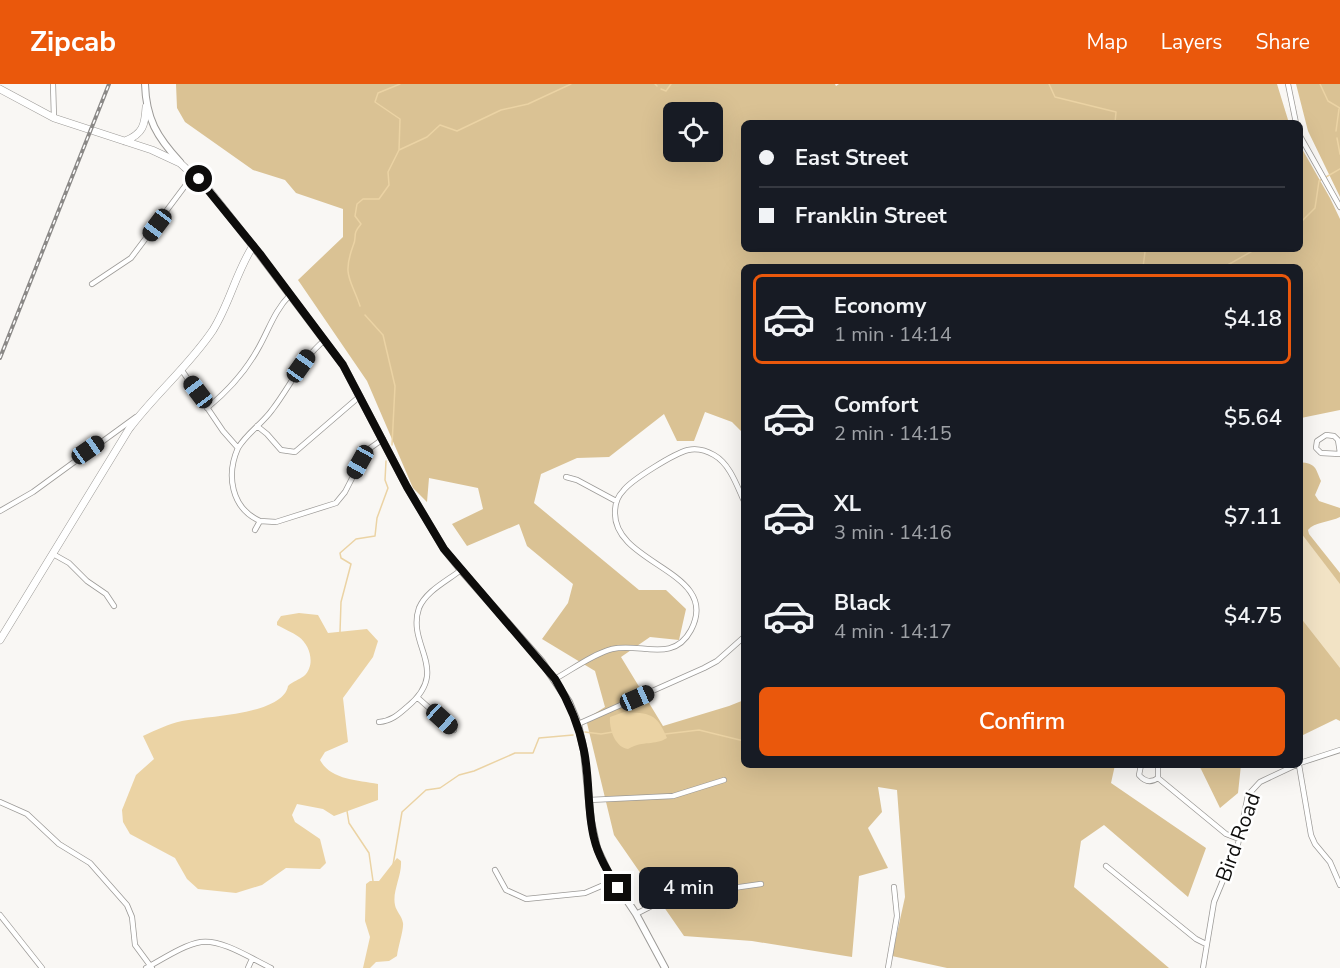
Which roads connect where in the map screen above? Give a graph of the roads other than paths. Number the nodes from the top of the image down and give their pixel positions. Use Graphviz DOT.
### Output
graph roads {
  1 [pos="53,84"];
  2 [pos="145,84"];
  3 [pos="1287,84"];
  4 [pos="0,88"];
  5 [pos="146,107"];
  6 [pos="54,118"];
  7 [pos="1295,120"];
  8 [pos="125,141"];
  9 [pos="1303,141"];
  10 [pos="180,163"];
  11 [pos="194,174"];
  12 [pos="1340,207"];
  13 [pos="253,246"];
  14 [pos="92,284"];
  15 [pos="290,295"];
  16 [pos="324,339"];
  17 [pos="181,369"];
  18 [pos="360,396"];
  19 [pos="207,408"];
  20 [pos="140,414"];
  21 [pos="257,426"];
  22 [pos="383,439"];
  23 [pos="238,448"];
  24 [pos="1340,453"];
  25 [pos="566,477"];
  26 [pos="741,495"];
  27 [pos="616,501"];
  28 [pos="0,511"];
  29 [pos="260,521"];
  30 [pos="255,530"];
  31 [pos="53,554"];
  32 [pos="461,570"];
  33 [pos="114,606"];
  34 [pos="0,640"];
  35 [pos="741,640"];
  36 [pos="555,679"];
  37 [pos="418,698"];
  38 [pos="379,722"];
  39 [pos="578,724"];
  40 [pos="454,730"];
  41 [pos="1340,750"];
  42 [pos="1303,763"];
  43 [pos="1140,768"];
  44 [pos="1158,768"];
  45 [pos="1290,768"];
  46 [pos="1300,768"];
  47 [pos="1158,778"];
  48 [pos="724,780"];
  49 [pos="589,800"];
  50 [pos="0,802"];
  51 [pos="1239,839"];
  52 [pos="1106,866"];
  53 [pos="495,870"];
  54 [pos="613,881"];
  55 [pos="761,884"];
  56 [pos="1340,885"];
  57 [pos="894,887"];
  58 [pos="636,914"];
  59 [pos="0,915"];
  60 [pos="1206,944"];
  61 [pos="252,959"];
  62 [pos="150,967"];
  63 [pos="42,968"];
  64 [pos="248,968"];
  65 [pos="271,968"];
  66 [pos="665,968"];
  67 [pos="888,968"];
  68 [pos="1203,968"];
  1 -- 6 [label="street"];
  2 -- 5 [label="street"];
  3 -- 7 [label="street"];
  4 -- 6 [label="main road"];
  5 -- 8 [label="main road"];
  5 -- 10 [label="street"];
  6 -- 8 [label="main road"];
  8 -- 10 [label="main road"];
  9 -- 12 [label="street"];
  10 -- 11 [label="main road"];
  11 -- 13 [label="main road"];
  11 -- 14 [label="street"];
  13 -- 15 [label="street"];
  13 -- 17 [label="main road"];
  15 -- 16 [label="street"];
  15 -- 19 [label="street"];
  16 -- 18 [label="street"];
  16 -- 21 [label="street"];
  17 -- 19 [label="street"];
  17 -- 20 [label="main road"];
  18 -- 21 [label="street"];
  18 -- 22 [label="street"];
  19 -- 23 [label="street"];
  20 -- 28 [label="street"];
  20 -- 31 [label="main road"];
  21 -- 23 [label="street"];
  22 -- 29 [label="street"];
  22 -- 32 [label="street"];
  23 -- 29 [label="street"];
  24 -- 24 [label="street"];
  25 -- 27 [label="street"];
  26 -- 27 [label="street"];
  27 -- 36 [label="street"];
  29 -- 30 [label="street"];
  31 -- 33 [label="street"];
  31 -- 34 [label="main road"];
  32 -- 36 [label="street"];
  32 -- 37 [label="street"];
  35 -- 39 [label="street"];
  36 -- 39 [label="street"];
  37 -- 38 [label="street"];
  37 -- 40 [label="street"];
  39 -- 49 [label="street"];
  41 -- 42 [label="street, Bird Road"];
  43 -- 47 [label="street"];
  44 -- 47 [label="street"];
  45 -- 51 [label="street, Bird Road"];
  46 -- 56 [label="street"];
  47 -- 51 [label="street"];
  48 -- 49 [label="street"];
  49 -- 54 [label="street"];
  50 -- 62 [label="street"];
  51 -- 60 [label="street, Bird Road"];
  52 -- 60 [label="street"];
  53 -- 54 [label="street"];
  54 -- 58 [label="street"];
  55 -- 58 [label="street"];
  57 -- 67 [label="street"];
  58 -- 66 [label="street"];
  59 -- 63 [label="street"];
  60 -- 68 [label="street, Bird Road"];
  61 -- 62 [label="street"];
  61 -- 64 [label="street"];
  61 -- 65 [label="street"];
}
